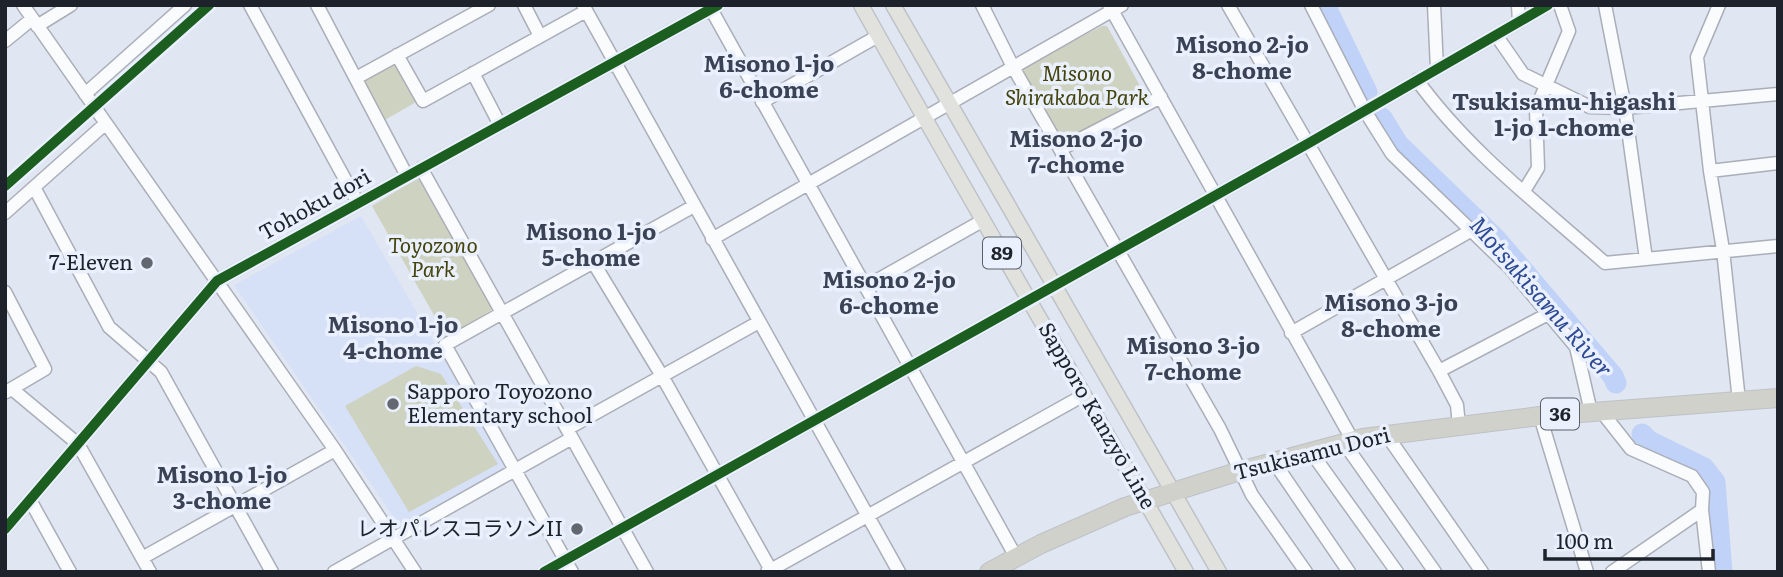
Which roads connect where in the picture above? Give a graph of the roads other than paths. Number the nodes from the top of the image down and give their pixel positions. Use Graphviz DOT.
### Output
graph roads {
  1 [pos="23,5"];
  2 [pos="71,5"];
  3 [pos="185,5"];
  4 [pos="250,5"];
  5 [pos="317,5"];
  6 [pos="489,5"];
  7 [pos="524,5"];
  8 [pos="861,5"];
  9 [pos="893,5"];
  10 [pos="982,5"];
  11 [pos="1228,5"];
  12 [pos="1311,5"];
  13 [pos="1434,5"];
  14 [pos="1518,5"];
  15 [pos="1548,5"];
  16 [pos="1560,5"];
  17 [pos="1605,5"];
  18 [pos="1719,5"];
  19 [pos="714,7"];
  20 [pos="1115,7"];
  21 [pos="584,8"];
  22 [pos="470,10"];
  23 [pos="35,22"];
  24 [pos="1519,22"];
  25 [pos="1496,35"];
  26 [pos="540,36"];
  27 [pos="878,36"];
  28 [pos="5,41"];
  29 [pos="397,55"];
  30 [pos="616,62"];
  31 [pos="1013,67"];
  32 [pos="1437,69"];
  33 [pos="472,74"];
  34 [pos="356,78"];
  35 [pos="1417,80"];
  36 [pos="1545,85"];
  37 [pos="1778,94"];
  38 [pos="86,96"];
  39 [pos="1161,97"];
  40 [pos="1702,101"];
  41 [pos="762,102"];
  42 [pos="948,103"];
  43 [pos="1625,108"];
  44 [pos="1365,111"];
  45 [pos="923,119"];
  46 [pos="104,121"];
  47 [pos="500,125"];
  48 [pos="1309,143"];
  49 [pos="1060,149"];
  50 [pos="1778,163"];
  51 [pos="421,168"];
  52 [pos="1710,171"];
  53 [pos="408,176"];
  54 [pos="808,184"];
  55 [pos="34,187"];
  56 [pos="1524,191"];
  57 [pos="1214,195"];
  58 [pos="358,203"];
  59 [pos="694,206"];
  60 [pos="5,213"];
  61 [pos="982,221"];
  62 [pos="1472,230"];
  63 [pos="712,239"];
  64 [pos="1778,246"];
  65 [pos="1118,250"];
  66 [pos="1723,250"];
  67 [pos="1646,259"];
  68 [pos="593,262"];
  69 [pos="1388,279"];
  70 [pos="217,281"];
  71 [pos="1054,286"];
  72 [pos="865,287"];
  73 [pos="5,292"];
  74 [pos="1030,299"];
  75 [pos="503,313"];
  76 [pos="1548,314"];
  77 [pos="759,321"];
  78 [pos="1291,333"];
  79 [pos="148,360"];
  80 [pos="909,366"];
  81 [pos="1439,371"];
  82 [pos="662,376"];
  83 [pos="9,390"];
  84 [pos="1084,394"];
  85 [pos="1778,398"];
  86 [pos="1739,401"];
  87 [pos="1596,411"];
  88 [pos="1540,416"];
  89 [pos="814,421"];
  90 [pos="1459,426"];
  91 [pos="570,433"];
  92 [pos="1386,434"];
  93 [pos="1348,442"];
  94 [pos="78,444"];
  95 [pos="335,450"];
  96 [pos="1311,452"];
  97 [pos="1274,462"];
  98 [pos="962,463"];
  99 [pos="514,470"];
  100 [pos="1240,471"];
  101 [pos="718,475"];
  102 [pos="1174,491"];
  103 [pos="30,500"];
  104 [pos="1145,500"];
  105 [pos="235,505"];
  106 [pos="1702,510"];
  107 [pos="867,516"];
  108 [pos="623,528"];
  109 [pos="5,529"];
  110 [pos="394,538"];
  111 [pos="1016,557"];
  112 [pos="142,558"];
  113 [pos="568,566"];
  114 [pos="770,571"];
  115 [pos="70,572"];
  116 [pos="150,572"];
  117 [pos="272,572"];
  118 [pos="334,572"];
  119 [pos="415,572"];
  120 [pos="544,572"];
  121 [pos="647,572"];
  122 [pos="899,572"];
  123 [pos="989,572"];
  124 [pos="1186,572"];
  125 [pos="1219,572"];
  126 [pos="1306,572"];
  127 [pos="1349,572"];
  128 [pos="1396,572"];
  129 [pos="1435,572"];
  130 [pos="1482,572"];
  131 [pos="1587,572"];
  132 [pos="1612,572"];
  133 [pos="1709,572"];
  1 -- 23 [label="street"];
  2 -- 23 [label="street"];
  3 -- 38 [label="street"];
  4 -- 58 [label="street"];
  5 -- 34 [label="street"];
  6 -- 22 [label="street"];
  7 -- 26 [label="street"];
  8 -- 27 [label="main road, Sapporo Kanzyō Line / 89"];
  9 -- 42 [label="main road, Sapporo Kanzyō Line / 89"];
  10 -- 31 [label="street"];
  11 -- 48 [label="street"];
  12 -- 44 [label="street"];
  13 -- 32 [label="street"];
  14 -- 24 [label="street"];
  15 -- 24 [label="street"];
  16 -- 36 [label="street"];
  17 -- 43 [label="street"];
  18 -- 40 [label="street"];
  19 -- 30 [label="street, Tohoku dori"];
  19 -- 41 [label="street"];
  20 -- 31 [label="street"];
  20 -- 39 [label="street"];
  21 -- 26 [label="street"];
  21 -- 30 [label="street"];
  22 -- 29 [label="street"];
  23 -- 28 [label="street"];
  23 -- 38 [label="street"];
  24 -- 25 [label="street"];
  25 -- 32 [label="street"];
  25 -- 36 [label="street"];
  26 -- 33 [label="street"];
  27 -- 41 [label="street"];
  27 -- 45 [label="main road, Sapporo Kanzyō Line / 89"];
  29 -- 33 [label="street"];
  29 -- 34 [label="street"];
  30 -- 47 [label="street, Tohoku dori"];
  30 -- 59 [label="street"];
  31 -- 42 [label="street"];
  31 -- 49 [label="street"];
  32 -- 35 [label="street"];
  33 -- 47 [label="street"];
  34 -- 53 [label="street"];
  35 -- 44 [label="street"];
  35 -- 56 [label="street"];
  36 -- 43 [label="street"];
  36 -- 56 [label="street"];
  37 -- 40 [label="street"];
  38 -- 46 [label="street"];
  39 -- 49 [label="street"];
  39 -- 57 [label="street"];
  40 -- 43 [label="street"];
  40 -- 52 [label="street"];
  41 -- 54 [label="street"];
  42 -- 45 [label="street"];
  42 -- 71 [label="main road, Sapporo Kanzyō Line / 89"];
  43 -- 67 [label="street"];
  44 -- 48 [label="street"];
  44 -- 62 [label="street"];
  45 -- 54 [label="street"];
  45 -- 61 [label="main road, Sapporo Kanzyō Line / 89"];
  46 -- 55 [label="street"];
  46 -- 70 [label="street"];
  47 -- 51 [label="street, Tohoku dori"];
  48 -- 57 [label="street"];
  48 -- 69 [label="street"];
  49 -- 65 [label="street"];
  50 -- 52 [label="street"];
  51 -- 53 [label="street, Tohoku dori"];
  51 -- 75 [label="street"];
  52 -- 66 [label="street"];
  53 -- 58 [label="street, Tohoku dori"];
  54 -- 63 [label="street"];
  54 -- 72 [label="street"];
  55 -- 60 [label="street"];
  55 -- 79 [label="street"];
  56 -- 67 [label="street"];
  57 -- 65 [label="street"];
  57 -- 78 [label="street"];
  58 -- 70 [label="street, Tohoku dori"];
  59 -- 63 [label="street"];
  59 -- 68 [label="street"];
  61 -- 72 [label="street"];
  61 -- 74 [label="main road, Sapporo Kanzyō Line / 89"];
  62 -- 69 [label="street"];
  62 -- 76 [label="street"];
  63 -- 77 [label="street"];
  64 -- 66 [label="street"];
  65 -- 71 [label="street"];
  65 -- 100 [label="street"];
  66 -- 67 [label="street"];
  66 -- 86 [label="street"];
  68 -- 75 [label="street"];
  68 -- 82 [label="street"];
  69 -- 78 [label="street"];
  69 -- 81 [label="street"];
  70 -- 79 [label="street, Tohoku dori"];
  70 -- 95 [label="street"];
  71 -- 74 [label="street"];
  71 -- 102 [label="main road, Sapporo Kanzyō Line / 89"];
  72 -- 80 [label="street"];
  73 -- 83 [label="street"];
  74 -- 80 [label="street"];
  74 -- 84 [label="main road, Sapporo Kanzyō Line / 89"];
  75 -- 91 [label="street"];
  75 -- 99 [label="street"];
  76 -- 81 [label="street"];
  76 -- 87 [label="street"];
  77 -- 82 [label="street"];
  77 -- 89 [label="street"];
  78 -- 93 [label="street"];
  79 -- 94 [label="street, Tohoku dori"];
  79 -- 105 [label="street"];
  80 -- 89 [label="street"];
  80 -- 98 [label="street"];
  81 -- 90 [label="street"];
  82 -- 91 [label="street"];
  82 -- 101 [label="street"];
  83 -- 94 [label="street"];
  84 -- 98 [label="street"];
  84 -- 104 [label="main road, Sapporo Kanzyō Line / 89"];
  85 -- 86 [label="highway, Tsukisamu Dori / 36"];
  86 -- 87 [label="highway, Tsukisamu Dori / 36"];
  87 -- 88 [label="highway, Tsukisamu Dori / 36"];
  87 -- 106 [label="street"];
  88 -- 90 [label="highway, Tsukisamu Dori / 36"];
  88 -- 131 [label="street"];
  89 -- 101 [label="street"];
  89 -- 107 [label="street"];
  90 -- 92 [label="highway, Tsukisamu Dori / 36"];
  91 -- 99 [label="street"];
  91 -- 108 [label="street"];
  92 -- 93 [label="highway, Tsukisamu Dori / 36"];
  92 -- 130 [label="street"];
  93 -- 96 [label="highway, Tsukisamu Dori / 36"];
  93 -- 129 [label="street"];
  94 -- 103 [label="street, Tohoku dori"];
  94 -- 112 [label="street"];
  95 -- 105 [label="street"];
  95 -- 110 [label="street"];
  96 -- 97 [label="highway, Tsukisamu Dori / 36"];
  96 -- 128 [label="street"];
  97 -- 100 [label="highway, Tsukisamu Dori / 36"];
  97 -- 127 [label="street"];
  98 -- 107 [label="street"];
  98 -- 111 [label="street"];
  99 -- 110 [label="street"];
  99 -- 113 [label="street"];
  100 -- 102 [label="highway, Tsukisamu Dori / 36"];
  100 -- 126 [label="street"];
  101 -- 108 [label="street"];
  101 -- 114 [label="street"];
  102 -- 104 [label="highway, Tsukisamu Dori / 36"];
  102 -- 125 [label="main road, Sapporo Kanzyō Line / 89"];
  103 -- 109 [label="street, Tohoku dori"];
  103 -- 115 [label="street"];
  104 -- 111 [label="highway, Tsukisamu Dori / 36"];
  104 -- 124 [label="main road, Sapporo Kanzyō Line / 89"];
  105 -- 112 [label="street"];
  105 -- 117 [label="street"];
  106 -- 132 [label="street"];
  106 -- 133 [label="street"];
  107 -- 114 [label="street"];
  107 -- 122 [label="street"];
  108 -- 113 [label="street"];
  108 -- 121 [label="street"];
  110 -- 118 [label="street"];
  110 -- 119 [label="street"];
  111 -- 123 [label="highway, Tsukisamu Dori / 36"];
  112 -- 116 [label="street"];
  113 -- 120 [label="street"];
}
